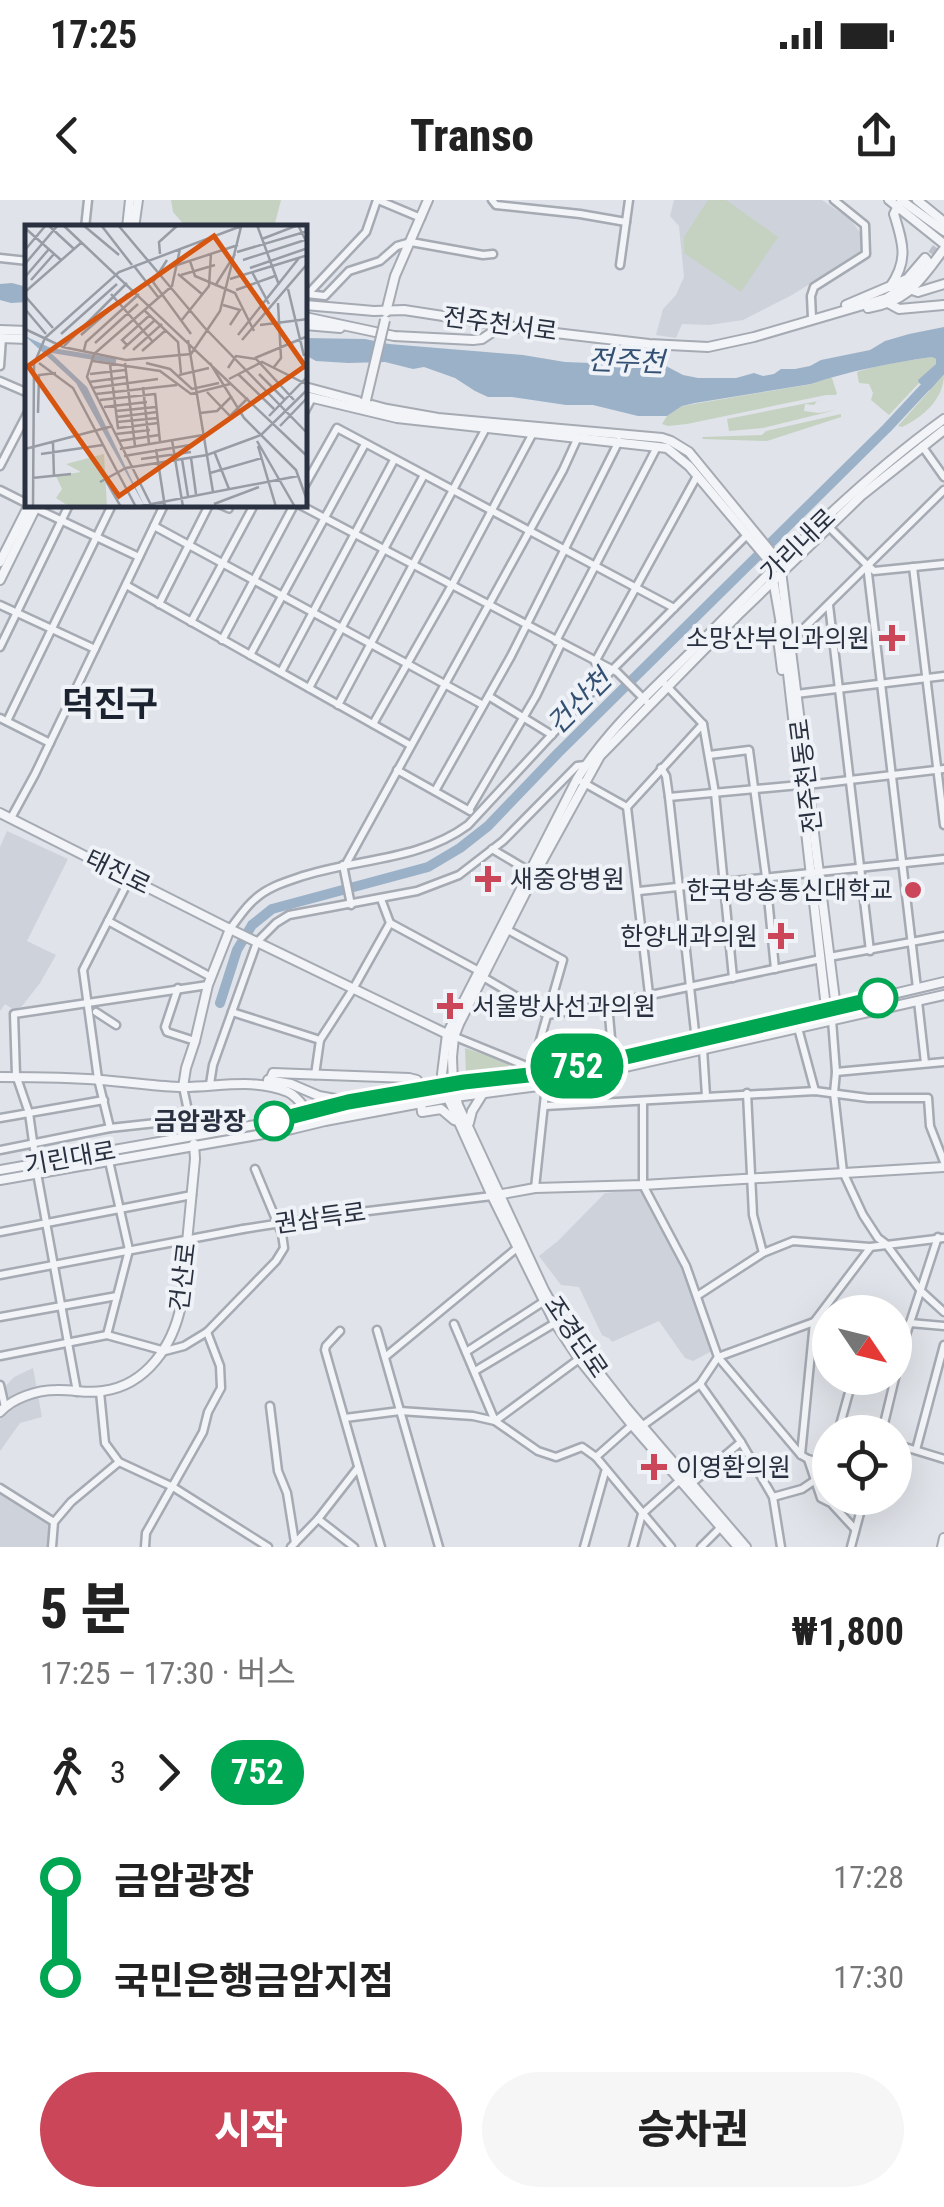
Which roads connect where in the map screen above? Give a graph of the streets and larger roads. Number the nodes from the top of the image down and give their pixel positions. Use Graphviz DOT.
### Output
graph roads {
  1 [pos="88,200"];
  2 [pos="134,200"];
  3 [pos="378,200"];
  4 [pos="428,200"];
  5 [pos="492,200"];
  6 [pos="629,200"];
  7 [pos="889,200"];
  8 [pos="917,200"];
  9 [pos="836,201"];
  10 [pos="899,203"];
  11 [pos="421,218"];
  12 [pos="626,222"];
  13 [pos="944,222"];
  14 [pos="85,225"];
  15 [pos="130,225"];
  16 [pos="943,238"];
  17 [pos="411,242"];
  18 [pos="493,254"];
  19 [pos="0,258"];
  20 [pos="25,261"];
  21 [pos="620,265"];
  22 [pos="927,267"];
  23 [pos="944,284"];
  24 [pos="890,287"];
  25 [pos="912,290"];
  26 [pos="308,293"];
  27 [pos="308,296"];
  28 [pos="888,303"];
  29 [pos="308,305"];
  30 [pos="944,305"];
  31 [pos="386,309"];
  32 [pos="813,318"];
  33 [pos="308,319"];
  34 [pos="494,322"];
  35 [pos="308,325"];
  36 [pos="348,326"];
  37 [pos="1,335"];
  38 [pos="0,366"];
  39 [pos="0,381"];
  40 [pos="308,388"];
  41 [pos="25,393"];
  42 [pos="308,397"];
  43 [pos="364,405"];
  44 [pos="25,418"];
  45 [pos="944,419"];
  46 [pos="486,428"];
  47 [pos="944,430"];
  48 [pos="532,433"];
  49 [pos="578,437"];
  50 [pos="619,441"];
  51 [pos="365,444"];
  52 [pos="658,446"];
  53 [pos="922,446"];
  54 [pos="394,460"];
  55 [pos="0,466"];
  56 [pos="424,475"];
  57 [pos="696,476"];
  58 [pos="944,477"];
  59 [pos="308,481"];
  60 [pos="0,490"];
  61 [pos="453,490"];
  62 [pos="944,490"];
  63 [pos="25,502"];
  64 [pos="31,508"];
  65 [pos="31,508"];
  66 [pos="36,508"];
  67 [pos="68,508"];
  68 [pos="111,508"];
  69 [pos="163,508"];
  70 [pos="207,508"];
  71 [pos="225,508"];
  72 [pos="252,508"];
  73 [pos="295,508"];
  74 [pos="303,508"];
  75 [pos="229,510"];
  76 [pos="490,510"];
  77 [pos="324,518"];
  78 [pos="62,520"];
  79 [pos="154,526"];
  80 [pos="829,527"];
  81 [pos="528,530"];
  82 [pos="356,534"];
  83 [pos="750,534"];
  84 [pos="97,536"];
  85 [pos="188,545"];
  86 [pos="385,548"];
  87 [pos="564,549"];
  88 [pos="138,557"];
  89 [pos="0,562"];
  90 [pos="222,563"];
  91 [pos="867,564"];
  92 [pos="944,564"];
  93 [pos="414,565"];
  94 [pos="594,565"];
  95 [pos="776,567"];
  96 [pos="913,567"];
  97 [pos="0,580"];
  98 [pos="254,580"];
  99 [pos="126,585"];
  100 [pos="452,585"];
  101 [pos="636,587"];
  102 [pos="282,596"];
  103 [pos="757,596"];
  104 [pos="488,603"];
  105 [pos="159,604"];
  106 [pos="779,604"];
  107 [pos="0,605"];
  108 [pos="828,605"];
  109 [pos="674,608"];
  110 [pos="17,612"];
  111 [pos="313,612"];
  112 [pos="781,620"];
  113 [pos="190,622"];
  114 [pos="526,625"];
  115 [pos="52,628"];
  116 [pos="342,628"];
  117 [pos="222,640"];
  118 [pos="791,641"];
  119 [pos="558,643"];
  120 [pos="371,644"];
  121 [pos="0,647"];
  122 [pos="95,649"];
  123 [pos="250,655"];
  124 [pos="595,662"];
  125 [pos="407,664"];
  126 [pos="281,672"];
  127 [pos="614,672"];
  128 [pos="944,676"];
  129 [pos="927,678"];
  130 [pos="444,684"];
  131 [pos="664,684"];
  132 [pos="881,684"];
  133 [pos="309,688"];
  134 [pos="838,690"];
  135 [pos="793,694"];
  136 [pos="490,697"];
  137 [pos="644,700"];
  138 [pos="338,705"];
  139 [pos="484,705"];
  140 [pos="523,717"];
  141 [pos="792,718"];
  142 [pos="4,720"];
  143 [pos="373,724"];
  144 [pos="703,724"];
  145 [pos="552,735"];
  146 [pos="50,743"];
  147 [pos="410,745"];
  148 [pos="709,754"];
  149 [pos="585,765"];
  150 [pos="661,768"];
  151 [pos="941,769"];
  152 [pos="397,770"];
  153 [pos="892,776"];
  154 [pos="580,781"];
  155 [pos="850,781"];
  156 [pos="804,785"];
  157 [pos="755,789"];
  158 [pos="435,791"];
  159 [pos="715,793"];
  160 [pos="669,798"];
  161 [pos="627,807"];
  162 [pos="468,810"];
  163 [pos="942,810"];
  164 [pos="0,813"];
  165 [pos="478,815"];
  166 [pos="12,818"];
  167 [pos="944,825"];
  168 [pos="492,850"];
  169 [pos="944,860"];
  170 [pos="902,863"];
  171 [pos="344,867"];
  172 [pos="860,869"];
  173 [pos="532,873"];
  174 [pos="814,873"];
  175 [pos="131,877"];
  176 [pos="766,877"];
  177 [pos="724,881"];
  178 [pos="679,887"];
  179 [pos="639,892"];
  180 [pos="381,900"];
  181 [pos="350,903"];
  182 [pos="108,921"];
  183 [pos="390,924"];
  184 [pos="504,928"];
  185 [pos="233,931"];
  186 [pos="944,936"];
  187 [pos="255,941"];
  188 [pos="910,943"];
  189 [pos="870,950"];
  190 [pos="825,958"];
  191 [pos="775,968"];
  192 [pos="480,974"];
  193 [pos="733,978"];
  194 [pos="210,981"];
  195 [pos="944,982"];
  196 [pos="689,987"];
  197 [pos="178,988"];
  198 [pos="916,988"];
  199 [pos="352,990"];
  200 [pos="649,994"];
  201 [pos="944,995"];
  202 [pos="106,1000"];
  203 [pos="918,1001"];
  204 [pos="88,1002"];
  205 [pos="608,1004"];
  206 [pos="832,1009"];
  207 [pos="232,1012"];
  208 [pos="548,1014"];
  209 [pos="93,1016"];
  210 [pos="832,1020"];
  211 [pos="116,1025"];
  212 [pos="798,1028"];
  213 [pos="450,1035"];
  214 [pos="320,1040"];
  215 [pos="195,1041"];
  216 [pos="696,1041"];
  217 [pos="703,1049"];
  218 [pos="612,1060"];
  219 [pos="944,1062"];
  220 [pos="926,1064"];
  221 [pos="535,1071"];
  222 [pos="836,1072"];
  223 [pos="16,1075"];
  224 [pos="315,1075"];
  225 [pos="0,1077"];
  226 [pos="98,1080"];
  227 [pos="265,1083"];
  228 [pos="210,1084"];
  229 [pos="449,1084"];
  230 [pos="546,1085"];
  231 [pos="183,1087"];
  232 [pos="420,1090"];
  233 [pos="815,1091"];
  234 [pos="834,1093"];
  235 [pos="747,1094"];
  236 [pos="482,1095"];
  237 [pos="706,1096"];
  238 [pos="452,1098"];
  239 [pos="104,1100"];
  240 [pos="643,1101"];
  241 [pos="348,1102"];
  242 [pos="421,1104"];
  243 [pos="545,1106"];
  244 [pos="308,1112"];
  245 [pos="28,1113"];
  246 [pos="0,1118"];
  247 [pos="325,1121"];
  248 [pos="463,1122"];
  249 [pos="110,1128"];
  250 [pos="194,1140"];
  251 [pos="33,1143"];
  252 [pos="0,1150"];
  253 [pos="109,1160"];
  254 [pos="944,1164"];
  255 [pos="36,1168"];
  256 [pos="255,1169"];
  257 [pos="0,1170"];
  258 [pos="843,1172"];
  259 [pos="750,1179"];
  260 [pos="0,1180"];
  261 [pos="643,1186"];
  262 [pos="535,1188"];
  263 [pos="192,1195"];
  264 [pos="495,1195"];
  265 [pos="119,1210"];
  266 [pos="47,1223"];
  267 [pos="0,1232"];
  268 [pos="941,1238"];
  269 [pos="187,1240"];
  270 [pos="886,1244"];
  271 [pos="870,1247"];
  272 [pos="517,1248"];
  273 [pos="129,1250"];
  274 [pos="763,1253"];
  275 [pos="55,1264"];
  276 [pos="0,1275"];
  277 [pos="921,1291"];
  278 [pos="834,1295"];
  279 [pos="118,1296"];
  280 [pos="696,1296"];
  281 [pos="543,1302"];
  282 [pos="62,1306"];
  283 [pos="944,1312"];
  284 [pos="0,1317"];
  285 [pos="912,1317"];
  286 [pos="554,1323"];
  287 [pos="812,1323"];
  288 [pos="912,1323"];
  289 [pos="454,1324"];
  290 [pos="944,1326"];
  291 [pos="340,1330"];
  292 [pos="378,1330"];
  293 [pos="208,1332"];
  294 [pos="108,1336"];
  295 [pos="812,1341"];
  296 [pos="67,1344"];
  297 [pos="944,1345"];
  298 [pos="165,1351"];
  299 [pos="466,1352"];
  300 [pos="0,1356"];
  301 [pos="385,1358"];
  302 [pos="718,1358"];
  303 [pos="579,1360"];
  304 [pos="475,1372"];
  305 [pos="700,1384"];
  306 [pos="0,1385"];
  307 [pos="78,1392"];
  308 [pos="100,1392"];
  309 [pos="270,1406"];
  310 [pos="2,1410"];
  311 [pos="400,1411"];
  312 [pos="344,1418"];
  313 [pos="495,1421"];
  314 [pos="637,1425"];
  315 [pos="741,1442"];
  316 [pos="912,1449"];
  317 [pos="916,1450"];
  318 [pos="596,1457"];
  319 [pos="805,1457"];
  320 [pos="944,1459"];
  321 [pos="812,1460"];
  322 [pos="119,1462"];
  323 [pos="357,1468"];
  324 [pos="606,1471"];
  325 [pos="812,1474"];
  326 [pos="680,1480"];
  327 [pos="691,1484"];
  328 [pos="812,1484"];
  329 [pos="174,1486"];
  330 [pos="0,1488"];
  331 [pos="773,1496"];
  332 [pos="642,1514"];
  333 [pos="843,1515"];
  334 [pos="859,1515"];
  335 [pos="318,1519"];
  336 [pos="54,1522"];
  337 [pos="721,1527"];
  338 [pos="855,1529"];
  339 [pos="944,1538"];
  340 [pos="293,1545"];
  341 [pos="851,1545"];
  342 [pos="52,1547"];
  343 [pos="146,1547"];
  344 [pos="268,1547"];
  345 [pos="354,1547"];
  346 [pos="380,1547"];
  347 [pos="439,1547"];
  348 [pos="584,1547"];
  349 [pos="633,1547"];
  350 [pos="671,1547"];
  351 [pos="700,1547"];
  352 [pos="738,1547"];
  353 [pos="746,1547"];
  354 [pos="781,1547"];
  355 [pos="864,1547"];
  356 [pos="942,1547"];
  1 -- 14 [label="street"];
  2 -- 15 [label="street"];
  3 -- 11 [label="street"];
  3 -- 26 [label="street"];
  4 -- 11 [label="street"];
  5 -- 12 [label="street"];
  6 -- 12 [label="street"];
  7 -- 10 [label="street"];
  8 -- 13 [label="street"];
  9 -- 32 [label="street"];
  10 -- 16 [label="street"];
  10 -- 24 [label="street"];
  11 -- 17 [label="street"];
  12 -- 21 [label="street"];
  16 -- 22 [label="street"];
  17 -- 18 [label="street"];
  17 -- 27 [label="street"];
  17 -- 31 [label="street"];
  19 -- 20 [label="street"];
  22 -- 24 [label="street, 전주천서로"];
  22 -- 25 [label="street"];
  22 -- 32 [label="street, 전주천서로"];
  23 -- 25 [label="street"];
  24 -- 32 [label="street, 전주천서로"];
  25 -- 28 [label="street"];
  28 -- 30 [label="street"];
  28 -- 32 [label="street"];
  29 -- 31 [label="street, 전주천서로"];
  31 -- 34 [label="street, 전주천서로"];
  31 -- 43 [label="street, bridge"];
  32 -- 34 [label="street, 전주천서로"];
  33 -- 36 [label="street"];
  34 -- 36 [label="street"];
  35 -- 36 [label="street"];
  37 -- 38 [label="street"];
  39 -- 41 [label="street"];
  40 -- 43 [label="street"];
  42 -- 43 [label="street"];
  43 -- 46 [label="street"];
  43 -- 83 [label="street"];
  44 -- 55 [label="street"];
  45 -- 95 [label="street, 가리내로"];
  46 -- 48 [label="street"];
  46 -- 61 [label="street"];
  47 -- 53 [label="street, 가리내로"];
  48 -- 49 [label="street"];
  48 -- 76 [label="street"];
  49 -- 50 [label="street"];
  49 -- 81 [label="street"];
  50 -- 52 [label="street"];
  50 -- 87 [label="street"];
  51 -- 54 [label="street"];
  51 -- 59 [label="street"];
  51 -- 77 [label="street"];
  52 -- 57 [label="street"];
  52 -- 94 [label="street"];
  53 -- 58 [label="street"];
  53 -- 80 [label="street, 가리내로"];
  54 -- 56 [label="street"];
  54 -- 82 [label="street"];
  56 -- 61 [label="street"];
  56 -- 86 [label="street"];
  57 -- 83 [label="street"];
  57 -- 101 [label="street"];
  60 -- 63 [label="street"];
  61 -- 76 [label="street"];
  61 -- 93 [label="street"];
  62 -- 91 [label="street"];
  64 -- 89 [label="street"];
  65 -- 97 [label="street"];
  66 -- 78 [label="street"];
  67 -- 78 [label="street"];
  68 -- 84 [label="street"];
  69 -- 79 [label="street"];
  70 -- 85 [label="street"];
  71 -- 75 [label="street"];
  72 -- 90 [label="street"];
  73 -- 98 [label="street"];
  74 -- 77 [label="street"];
  76 -- 81 [label="street"];
  76 -- 100 [label="street"];
  77 -- 82 [label="street"];
  77 -- 102 [label="street"];
  78 -- 84 [label="street"];
  78 -- 110 [label="street"];
  79 -- 85 [label="street"];
  79 -- 88 [label="street"];
  80 -- 91 [label="street"];
  80 -- 95 [label="street, 가리내로"];
  81 -- 87 [label="street"];
  81 -- 104 [label="street"];
  82 -- 86 [label="street"];
  82 -- 111 [label="street"];
  83 -- 95 [label="street"];
  83 -- 109 [label="street"];
  84 -- 88 [label="street"];
  84 -- 115 [label="street"];
  85 -- 90 [label="street"];
  85 -- 105 [label="street"];
  86 -- 93 [label="street"];
  86 -- 116 [label="street"];
  87 -- 94 [label="street"];
  87 -- 114 [label="street"];
  88 -- 99 [label="street"];
  90 -- 98 [label="street"];
  90 -- 113 [label="street"];
  91 -- 96 [label="street"];
  91 -- 108 [label="street"];
  91 -- 132 [label="street"];
  92 -- 96 [label="street"];
  93 -- 100 [label="street"];
  93 -- 120 [label="street"];
  94 -- 101 [label="street"];
  94 -- 119 [label="street"];
  95 -- 103 [label="street, 가리내로"];
  95 -- 106 [label="street, 전주천동로"];
  95 -- 118 [label="street, 전주천동로"];
  95 -- 131 [label="street, 가리내로"];
  96 -- 129 [label="street"];
  98 -- 102 [label="street"];
  98 -- 117 [label="street"];
  99 -- 105 [label="street"];
  99 -- 122 [label="street"];
  100 -- 104 [label="street"];
  100 -- 125 [label="street"];
  101 -- 109 [label="street"];
  101 -- 124 [label="street"];
  102 -- 111 [label="street"];
  102 -- 123 [label="street"];
  103 -- 106 [label="street"];
  103 -- 131 [label="street, 가리내로"];
  104 -- 114 [label="street"];
  104 -- 130 [label="street"];
  105 -- 113 [label="street"];
  106 -- 112 [label="street, 전주천동로"];
  107 -- 110 [label="street"];
  108 -- 118 [label="street"];
  108 -- 134 [label="street"];
  109 -- 127 [label="street"];
  110 -- 115 [label="street"];
  110 -- 121 [label="street"];
  111 -- 116 [label="street"];
  111 -- 126 [label="street"];
  112 -- 135 [label="street, 전주천동로"];
  112 -- 141 [label="street"];
  113 -- 117 [label="street"];
  114 -- 119 [label="street"];
  114 -- 136 [label="street"];
  115 -- 122 [label="street"];
  115 -- 142 [label="street"];
  116 -- 120 [label="street"];
  116 -- 133 [label="street"];
  117 -- 123 [label="street"];
  118 -- 135 [label="street, 전주천동로"];
  119 -- 124 [label="street"];
  119 -- 140 [label="street"];
  120 -- 125 [label="street"];
  120 -- 138 [label="street"];
  122 -- 146 [label="street"];
  123 -- 126 [label="street"];
  124 -- 127 [label="street"];
  125 -- 130 [label="street"];
  125 -- 143 [label="street"];
  126 -- 133 [label="street"];
  127 -- 137 [label="street"];
  127 -- 145 [label="street"];
  128 -- 129 [label="street"];
  129 -- 132 [label="street"];
  129 -- 151 [label="street"];
  130 -- 139 [label="street"];
  130 -- 147 [label="street"];
  131 -- 137 [label="street, 가리내로"];
  131 -- 144 [label="street"];
  132 -- 134 [label="street"];
  132 -- 153 [label="street"];
  133 -- 138 [label="street"];
  134 -- 135 [label="street"];
  134 -- 155 [label="street"];
  135 -- 141 [label="street, 전주천동로"];
  135 -- 156 [label="street, 전주천동로"];
  136 -- 139 [label="street"];
  136 -- 140 [label="street"];
  137 -- 149 [label="street, 가리내로"];
  137 -- 154 [label="street, 가리내로"];
  138 -- 143 [label="street"];
  139 -- 158 [label="street"];
  140 -- 145 [label="street"];
  140 -- 162 [label="street"];
  141 -- 156 [label="street, 전주천동로"];
  142 -- 146 [label="street"];
  143 -- 147 [label="street"];
  144 -- 148 [label="street"];
  144 -- 150 [label="street"];
  145 -- 165 [label="street"];
  146 -- 166 [label="street"];
  147 -- 152 [label="street"];
  148 -- 157 [label="street"];
  148 -- 159 [label="street"];
  149 -- 154 [label="street, 가리내로"];
  149 -- 168 [label="street"];
  150 -- 160 [label="street"];
  150 -- 161 [label="street"];
  151 -- 153 [label="street"];
  151 -- 163 [label="street"];
  152 -- 158 [label="street"];
  152 -- 171 [label="street"];
  153 -- 155 [label="street"];
  153 -- 170 [label="street"];
  154 -- 161 [label="street"];
  154 -- 173 [label="street, 가리내로"];
  155 -- 156 [label="street"];
  155 -- 172 [label="street"];
  156 -- 157 [label="street"];
  156 -- 174 [label="street, 전주천동로"];
  157 -- 159 [label="street"];
  157 -- 176 [label="street"];
  158 -- 162 [label="street"];
  159 -- 160 [label="street"];
  159 -- 177 [label="street"];
  160 -- 178 [label="street"];
  161 -- 179 [label="street"];
  162 -- 165 [label="street"];
  163 -- 167 [label="street"];
  164 -- 166 [label="street, 태진로"];
  165 -- 171 [label="street"];
  166 -- 175 [label="street, 태진로"];
  168 -- 173 [label="street"];
  168 -- 180 [label="street"];
  169 -- 170 [label="street"];
  170 -- 172 [label="street"];
  170 -- 188 [label="street"];
  171 -- 181 [label="street"];
  171 -- 185 [label="street"];
  172 -- 174 [label="street"];
  172 -- 189 [label="street"];
  173 -- 184 [label="street, 가리내로"];
  174 -- 176 [label="street"];
  174 -- 190 [label="street, 전주천동로"];
  175 -- 182 [label="street"];
  175 -- 185 [label="street, 태진로"];
  176 -- 177 [label="street"];
  176 -- 191 [label="street"];
  177 -- 178 [label="street"];
  177 -- 193 [label="street"];
  178 -- 179 [label="street"];
  178 -- 196 [label="street"];
  179 -- 200 [label="street"];
  180 -- 181 [label="street"];
  180 -- 183 [label="street"];
  181 -- 187 [label="street"];
  182 -- 194 [label="street"];
  182 -- 204 [label="street"];
  183 -- 192 [label="street"];
  183 -- 199 [label="street"];
  184 -- 192 [label="street, 가리내로"];
  184 -- 208 [label="street"];
  185 -- 187 [label="street, 태진로"];
  185 -- 194 [label="street"];
  186 -- 188 [label="street"];
  187 -- 199 [label="street"];
  187 -- 207 [label="street"];
  188 -- 189 [label="street"];
  188 -- 198 [label="street"];
  189 -- 190 [label="street"];
  190 -- 191 [label="street"];
  190 -- 206 [label="street, 전주천동로"];
  191 -- 193 [label="street"];
  192 -- 208 [label="street"];
  192 -- 213 [label="street, 가리내로"];
  193 -- 196 [label="street"];
  194 -- 197 [label="street"];
  194 -- 215 [label="street"];
  195 -- 198 [label="street, 기린대로"];
  196 -- 200 [label="street"];
  196 -- 216 [label="street"];
  197 -- 202 [label="street"];
  197 -- 215 [label="street"];
  198 -- 206 [label="street, 기린대로"];
  199 -- 213 [label="street"];
  199 -- 214 [label="street"];
  200 -- 205 [label="street"];
  201 -- 203 [label="street, 기린대로"];
  202 -- 204 [label="street"];
  202 -- 209 [label="street"];
  203 -- 210 [label="street, 기린대로"];
  203 -- 220 [label="street"];
  204 -- 209 [label="street"];
  204 -- 223 [label="street"];
  205 -- 208 [label="street"];
  205 -- 218 [label="street"];
  206 -- 210 [label="street, 전주천동로"];
  206 -- 216 [label="street, 기린대로"];
  207 -- 214 [label="street"];
  207 -- 228 [label="street"];
  208 -- 221 [label="street"];
  209 -- 211 [label="street"];
  209 -- 226 [label="street"];
  210 -- 212 [label="street, 기린대로"];
  210 -- 222 [label="street"];
  212 -- 217 [label="street, 기린대로"];
  212 -- 233 [label="street"];
  213 -- 221 [label="street"];
  213 -- 229 [label="street, 가리내로"];
  214 -- 224 [label="street"];
  215 -- 231 [label="street"];
  216 -- 218 [label="street, 기린대로"];
  217 -- 230 [label="street, 기린대로"];
  217 -- 237 [label="street"];
  218 -- 221 [label="street, 기린대로"];
  219 -- 220 [label="street"];
  220 -- 222 [label="street"];
  221 -- 229 [label="street, 기린대로"];
  222 -- 234 [label="street"];
  223 -- 225 [label="street"];
  223 -- 226 [label="street"];
  223 -- 245 [label="street"];
  224 -- 227 [label="street"];
  224 -- 232 [label="street"];
  226 -- 231 [label="street"];
  226 -- 239 [label="street"];
  227 -- 228 [label="street"];
  227 -- 241 [label="street"];
  227 -- 244 [label="street"];
  228 -- 231 [label="street"];
  229 -- 232 [label="street, 기린대로"];
  229 -- 238 [label="street, 가리내로"];
  230 -- 236 [label="street, 기린대로"];
  230 -- 243 [label="street"];
  231 -- 249 [label="street"];
  232 -- 241 [label="street, 기린대로"];
  233 -- 234 [label="street"];
  233 -- 235 [label="street"];
  234 -- 254 [label="street"];
  234 -- 258 [label="street"];
  235 -- 237 [label="street"];
  235 -- 259 [label="street"];
  236 -- 238 [label="street, 기린대로"];
  236 -- 248 [label="street"];
  237 -- 240 [label="street"];
  238 -- 242 [label="street, 기린대로"];
  238 -- 248 [label="street, 조경단로"];
  239 -- 245 [label="street"];
  239 -- 249 [label="street"];
  240 -- 243 [label="street"];
  240 -- 261 [label="street"];
  241 -- 244 [label="street, 기린대로"];
  242 -- 247 [label="street, 기린대로"];
  242 -- 248 [label="street"];
  243 -- 262 [label="street"];
  244 -- 247 [label="street"];
  244 -- 250 [label="street, 기린대로"];
  245 -- 246 [label="street"];
  245 -- 251 [label="street"];
  247 -- 250 [label="street, 기린대로"];
  248 -- 264 [label="street, 조경단로"];
  249 -- 251 [label="street"];
  250 -- 253 [label="street, 기린대로"];
  250 -- 255 [label="street, 기린대로"];
  250 -- 263 [label="street, 건산로"];
  251 -- 252 [label="street"];
  251 -- 255 [label="street"];
  253 -- 255 [label="street, 기린대로"];
  253 -- 265 [label="street"];
  254 -- 258 [label="street, 권삼득로"];
  255 -- 257 [label="street, 기린대로"];
  255 -- 260 [label="street, 기린대로"];
  255 -- 266 [label="street"];
  256 -- 293 [label="street"];
  258 -- 259 [label="street, 권삼득로"];
  258 -- 270 [label="street"];
  259 -- 261 [label="street, 권삼득로"];
  259 -- 274 [label="street"];
  261 -- 262 [label="street, 권삼득로"];
  261 -- 280 [label="street"];
  262 -- 264 [label="street, 권삼득로"];
  263 -- 265 [label="street"];
  263 -- 269 [label="street, 건산로"];
  264 -- 269 [label="street, 권삼득로, bridge"];
  264 -- 272 [label="street, 조경단로"];
  264 -- 314 [label="street, 조경단로"];
  265 -- 266 [label="street"];
  265 -- 273 [label="street"];
  266 -- 267 [label="street"];
  266 -- 275 [label="street"];
  268 -- 270 [label="street"];
  268 -- 277 [label="street"];
  269 -- 273 [label="street, 권삼득로"];
  269 -- 298 [label="street, 건산로"];
  270 -- 271 [label="street"];
  270 -- 277 [label="street"];
  271 -- 274 [label="street"];
  271 -- 278 [label="street"];
  272 -- 281 [label="street, 조경단로"];
  272 -- 301 [label="street"];
  273 -- 275 [label="street, 권삼득로"];
  273 -- 279 [label="street"];
  274 -- 280 [label="street"];
  275 -- 276 [label="street, 권삼득로"];
  275 -- 282 [label="street"];
  277 -- 283 [label="street"];
  277 -- 285 [label="street"];
  279 -- 282 [label="street"];
  279 -- 294 [label="street"];
  280 -- 302 [label="street"];
  281 -- 286 [label="street, 조경단로"];
  281 -- 299 [label="street"];
  282 -- 284 [label="street"];
  282 -- 296 [label="street"];
  286 -- 303 [label="street, 조경단로"];
  286 -- 304 [label="street"];
  287 -- 302 [label="street"];
  288 -- 290 [label="street"];
  289 -- 299 [label="street"];
  291 -- 312 [label="street"];
  292 -- 301 [label="street"];
  293 -- 298 [label="street"];
  293 -- 329 [label="street"];
  294 -- 296 [label="street"];
  294 -- 298 [label="street"];
  295 -- 319 [label="street"];
  296 -- 300 [label="street"];
  296 -- 307 [label="street"];
  297 -- 317 [label="street"];
  298 -- 308 [label="street"];
  299 -- 304 [label="street"];
  301 -- 311 [label="street"];
  302 -- 305 [label="street"];
  302 -- 319 [label="street"];
  303 -- 313 [label="street"];
  303 -- 314 [label="street, 조경단로"];
  304 -- 313 [label="street"];
  305 -- 314 [label="street"];
  305 -- 315 [label="street"];
  306 -- 310 [label="street"];
  307 -- 308 [label="street"];
  307 -- 310 [label="street"];
  308 -- 322 [label="street"];
  309 -- 340 [label="street"];
  311 -- 312 [label="street"];
  311 -- 313 [label="street"];
  311 -- 347 [label="street"];
  312 -- 323 [label="street"];
  313 -- 318 [label="street"];
  314 -- 318 [label="street"];
  314 -- 326 [label="street, 조경단로"];
  314 -- 327 [label="street, 조경단로"];
  315 -- 327 [label="street"];
  315 -- 331 [label="street"];
  316 -- 317 [label="street"];
  317 -- 320 [label="street"];
  318 -- 324 [label="street"];
  319 -- 321 [label="street"];
  319 -- 325 [label="street"];
  322 -- 329 [label="street"];
  322 -- 336 [label="street"];
  323 -- 335 [label="street"];
  323 -- 346 [label="street"];
  324 -- 332 [label="street"];
  324 -- 348 [label="street"];
  326 -- 332 [label="street"];
  326 -- 337 [label="street, 조경단로"];
  327 -- 353 [label="street, 조경단로"];
  328 -- 331 [label="street"];
  329 -- 343 [label="street"];
  329 -- 344 [label="street"];
  330 -- 336 [label="street"];
  331 -- 354 [label="street"];
  332 -- 349 [label="street"];
  332 -- 350 [label="street"];
  333 -- 338 [label="street"];
  334 -- 338 [label="street"];
  335 -- 340 [label="street"];
  335 -- 345 [label="street"];
  336 -- 342 [label="street"];
  337 -- 351 [label="street"];
  337 -- 352 [label="street, 조경단로"];
  338 -- 341 [label="street"];
  339 -- 356 [label="street"];
  341 -- 355 [label="street"];
}
